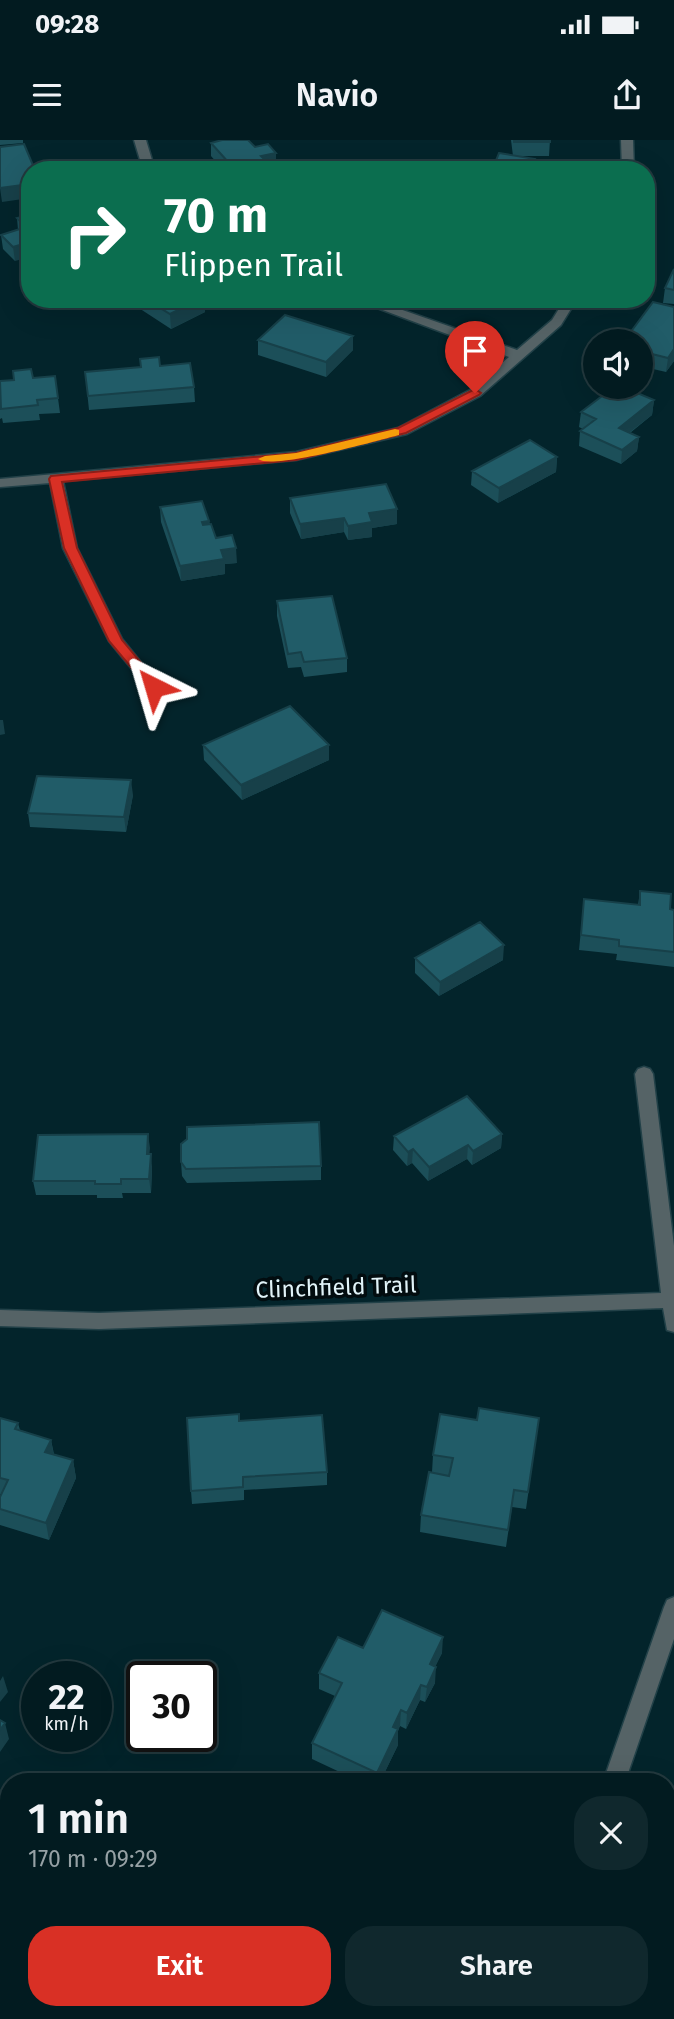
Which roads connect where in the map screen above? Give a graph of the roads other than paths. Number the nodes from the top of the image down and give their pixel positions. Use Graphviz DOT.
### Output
graph roads {
  1 [pos="140,140"];
  2 [pos="627,140"];
  3 [pos="146,161"];
  4 [pos="628,161"];
  5 [pos="384,308"];
  6 [pos="566,308"];
  7 [pos="520,356"];
  8 [pos="56,479"];
  9 [pos="0,483"];
  10 [pos="154,687"];
  11 [pos="643,1074"];
  12 [pos="673,1299"];
  13 [pos="0,1318"];
  14 [pos="674,1324"];
  15 [pos="674,1607"];
  16 [pos="618,1773"];
  1 -- 3 [label="street"];
  2 -- 4 [label="street"];
  5 -- 7 [label="street"];
  6 -- 7 [label="street"];
  7 -- 8 [label="street"];
  8 -- 9 [label="street"];
  8 -- 10 [label="street"];
  11 -- 12 [label="street"];
  12 -- 13 [label="street, Clinchfield Trail"];
  12 -- 14 [label="street"];
  15 -- 16 [label="street"];
}
